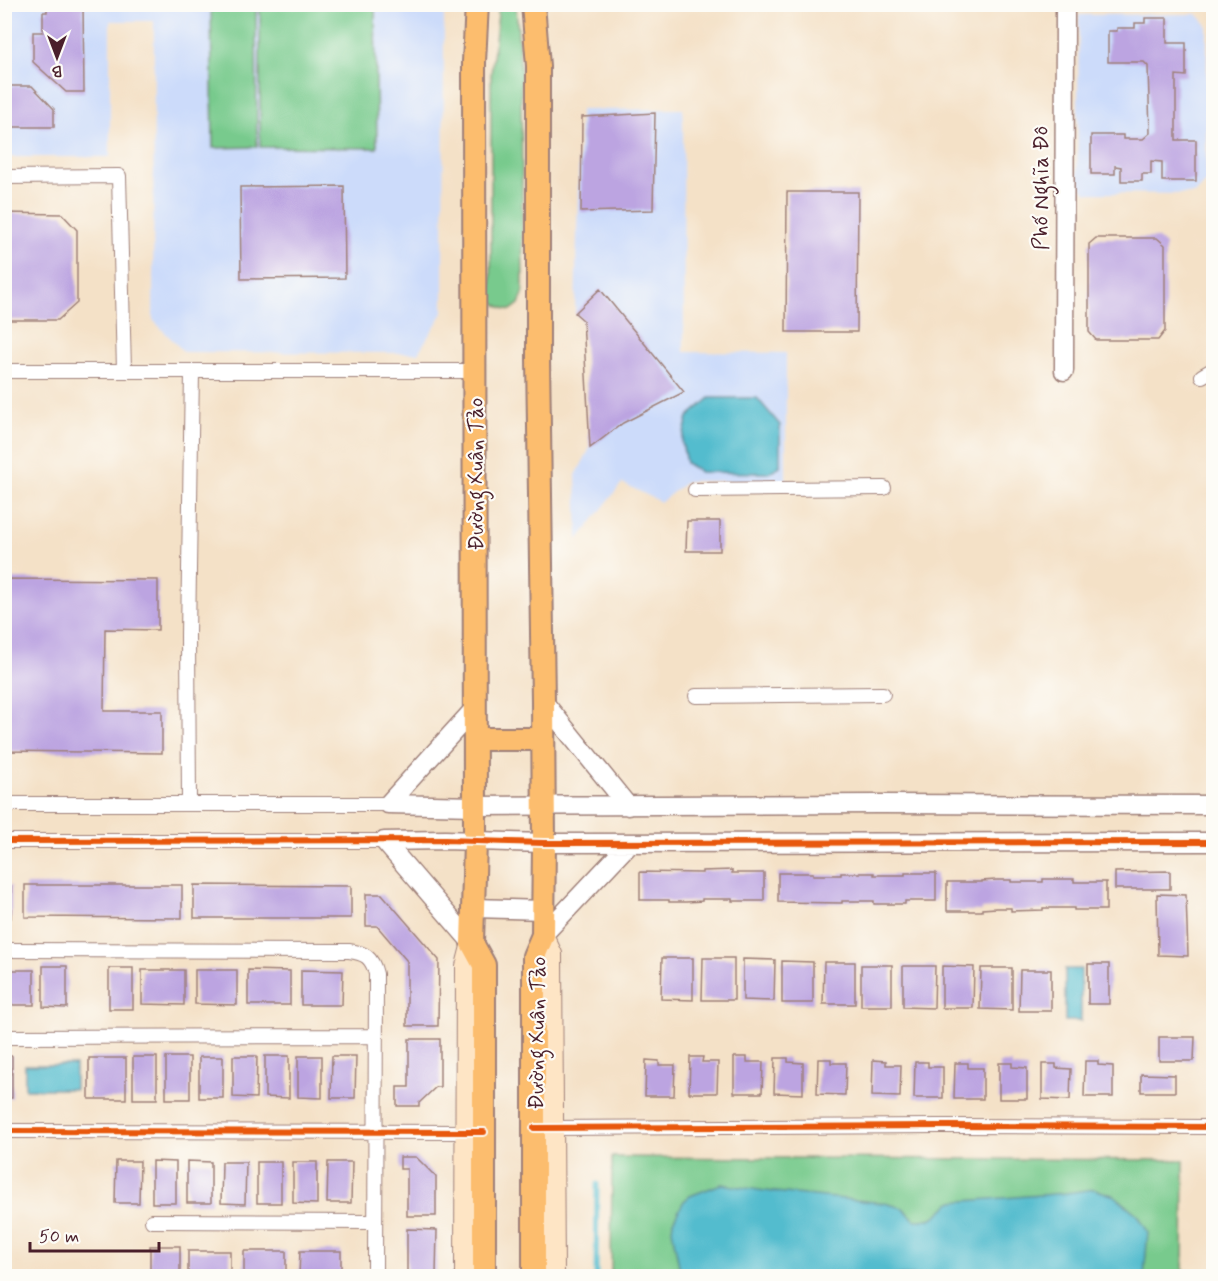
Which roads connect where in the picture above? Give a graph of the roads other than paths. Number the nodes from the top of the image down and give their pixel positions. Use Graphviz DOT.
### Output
graph roads {
  1 [pos="477,4"];
  2 [pos="533,4"];
  3 [pos="1065,4"];
  4 [pos="4,177"];
  5 [pos="124,370"];
  6 [pos="4,371"];
  7 [pos="192,371"];
  8 [pos="474,371"];
  9 [pos="1064,371"];
  10 [pos="884,488"];
  11 [pos="695,490"];
  12 [pos="883,694"];
  13 [pos="696,696"];
  14 [pos="543,701"];
  15 [pos="475,708"];
  16 [pos="475,739"];
  17 [pos="543,739"];
  18 [pos="4,804"];
  19 [pos="189,804"];
  20 [pos="388,804"];
  21 [pos="1214,805"];
  22 [pos="475,806"];
  23 [pos="544,806"];
  24 [pos="628,806"];
  25 [pos="4,841"];
  26 [pos="384,841"];
  27 [pos="475,842"];
  28 [pos="1214,842"];
  29 [pos="544,843"];
  30 [pos="630,843"];
  31 [pos="474,908"];
  32 [pos="543,910"];
  33 [pos="543,935"];
  34 [pos="472,943"];
  35 [pos="4,950"];
  36 [pos="376,1036"];
  37 [pos="4,1037"];
  38 [pos="1214,1127"];
  39 [pos="544,1128"];
  40 [pos="4,1131"];
  41 [pos="375,1131"];
  42 [pos="474,1132"];
  43 [pos="152,1221"];
  44 [pos="375,1222"];
  45 [pos="375,1276"];
  46 [pos="465,1276"];
  47 [pos="484,1276"];
  48 [pos="534,1276"];
  49 [pos="554,1276"];
  1 -- 8 [label="main road, Đường Xuân Tảo"];
  2 -- 14 [label="main road, Đường Xuân Tảo"];
  3 -- 9 [label="street, Phố Nghĩa Đô"];
  4 -- 5 [label="street"];
  5 -- 6 [label="street"];
  5 -- 7 [label="street"];
  7 -- 8 [label="street"];
  7 -- 19 [label="street"];
  8 -- 15 [label="main road, Đường Xuân Tảo"];
  10 -- 11 [label="street"];
  12 -- 13 [label="street"];
  14 -- 17 [label="main road, Đường Xuân Tảo"];
  14 -- 24 [label="street"];
  15 -- 16 [label="main road, Đường Xuân Tảo"];
  15 -- 20 [label="street"];
  16 -- 17 [label="main road"];
  16 -- 22 [label="main road, Đường Xuân Tảo"];
  17 -- 23 [label="main road, Đường Xuân Tảo"];
  18 -- 19 [label="street"];
  19 -- 20 [label="street"];
  20 -- 22 [label="street"];
  21 -- 24 [label="street"];
  22 -- 23 [label="street"];
  22 -- 27 [label="main road, Đường Xuân Tảo"];
  23 -- 24 [label="street"];
  23 -- 29 [label="main road, Đường Xuân Tảo"];
  25 -- 26 [label="street"];
  26 -- 27 [label="street"];
  26 -- 34 [label="street"];
  27 -- 29 [label="street"];
  27 -- 31 [label="main road, Đường Xuân Tảo"];
  28 -- 30 [label="street"];
  29 -- 30 [label="street"];
  29 -- 32 [label="main road, Đường Xuân Tảo"];
  30 -- 33 [label="street"];
  31 -- 32 [label="street"];
  31 -- 34 [label="main road, Đường Xuân Tảo"];
  32 -- 33 [label="main road, Đường Xuân Tảo"];
  33 -- 39 [label="main road, Đường Xuân Tảo"];
  34 -- 42 [label="main road, Đường Xuân Tảo"];
  35 -- 36 [label="street"];
  36 -- 37 [label="street"];
  36 -- 41 [label="street"];
  38 -- 39 [label="street"];
  39 -- 48 [label="main road, Đường Xuân Tảo"];
  39 -- 49 [label="main road, Đường Xuân Tảo"];
  40 -- 41 [label="street"];
  41 -- 42 [label="street"];
  41 -- 44 [label="street"];
  42 -- 46 [label="main road, Đường Xuân Tảo"];
  42 -- 47 [label="main road, Đường Xuân Tảo"];
  43 -- 44 [label="street"];
  44 -- 45 [label="street"];
}
